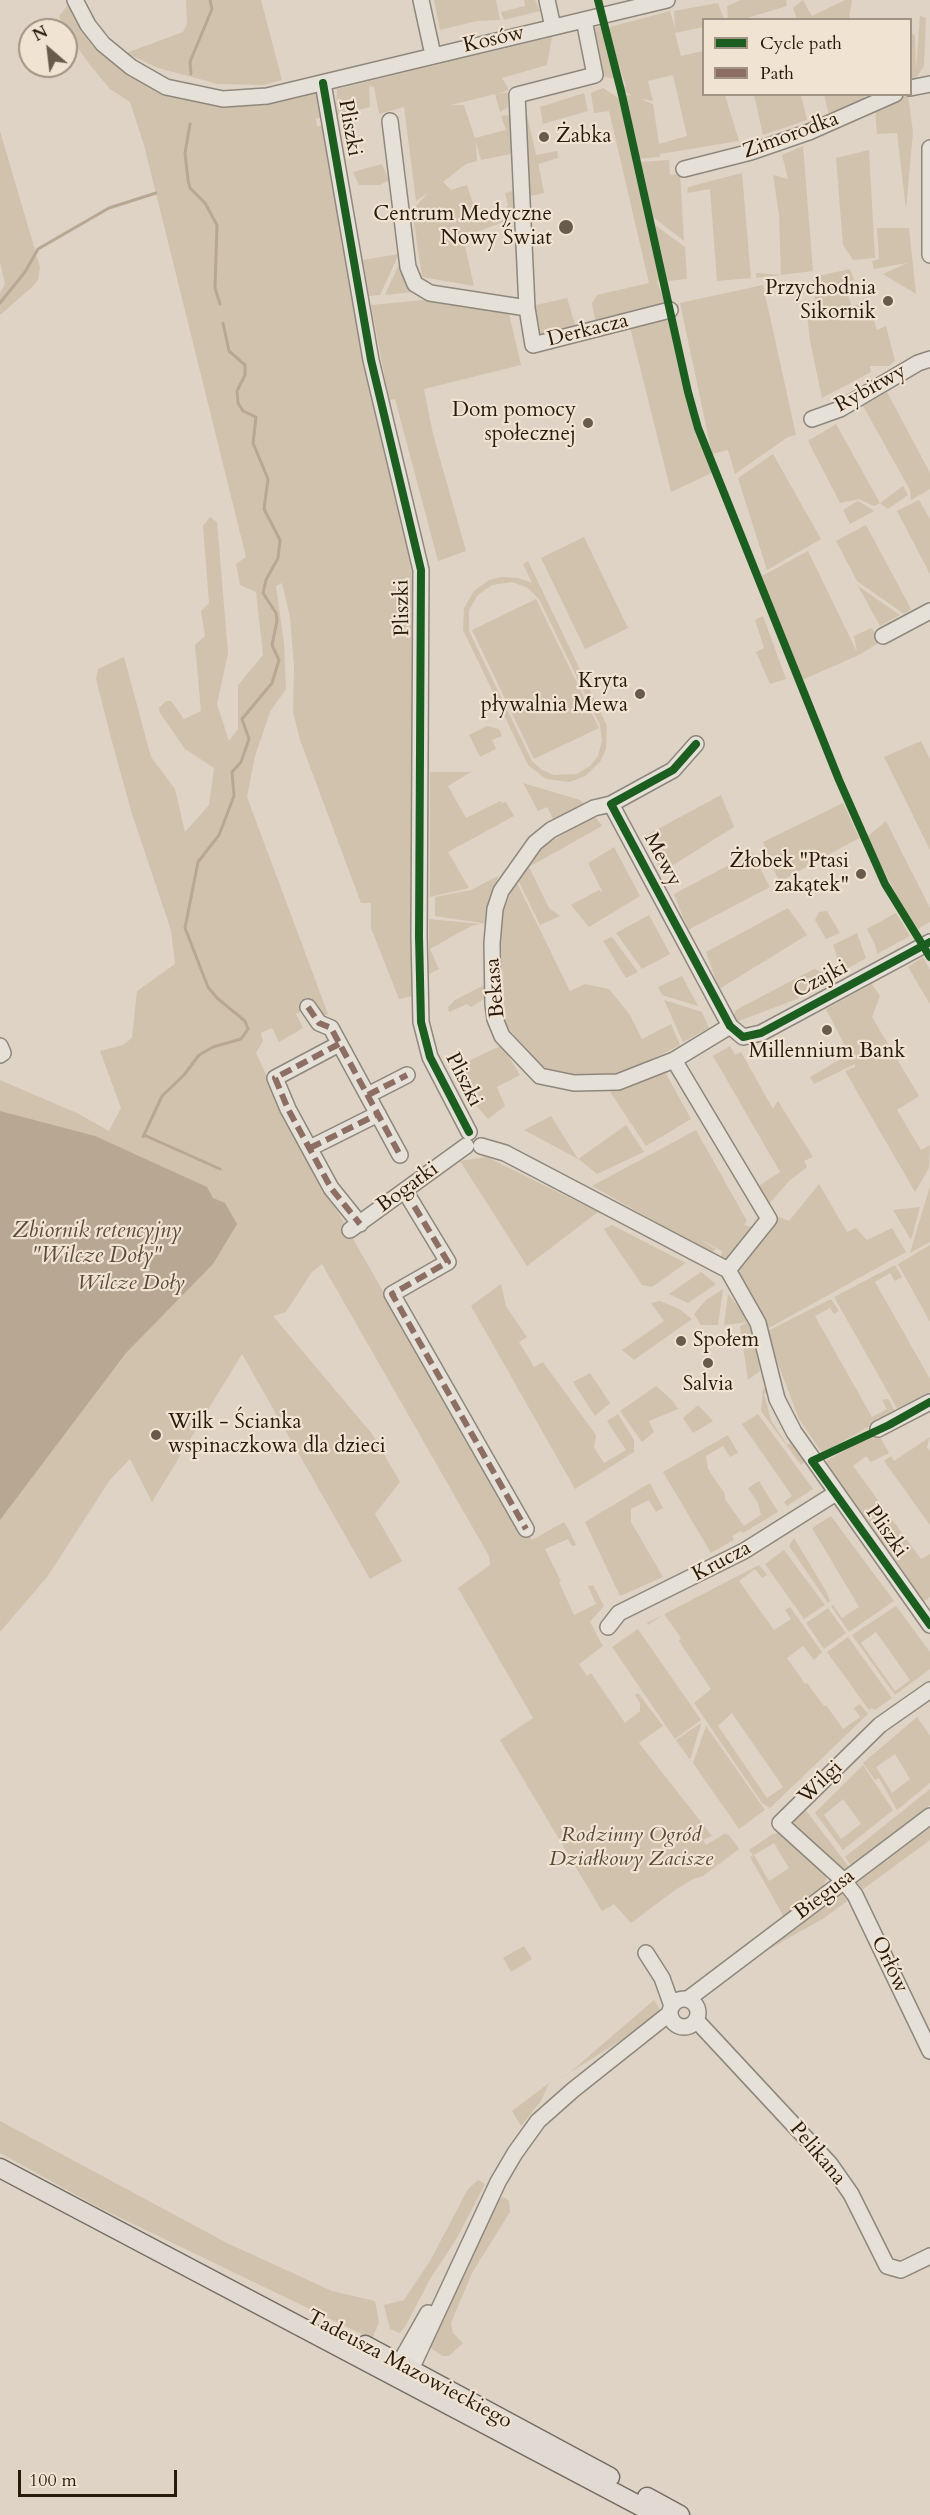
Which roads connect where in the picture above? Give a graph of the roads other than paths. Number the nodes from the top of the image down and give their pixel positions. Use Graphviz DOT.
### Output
graph roads {
  1 [pos="75,0"];
  2 [pos="421,0"];
  3 [pos="547,0"];
  4 [pos="667,0"];
  5 [pos="584,20"];
  6 [pos="553,27"];
  7 [pos="433,55"];
  8 [pos="323,83"];
  9 [pos="930,84"];
  10 [pos="912,88"];
  11 [pos="890,96"];
  12 [pos="390,121"];
  13 [pos="930,148"];
  14 [pos="684,169"];
  15 [pos="930,255"];
  16 [pos="528,308"];
  17 [pos="670,310"];
  18 [pos="930,358"];
  19 [pos="812,420"];
  20 [pos="930,611"];
  21 [pos="884,636"];
  22 [pos="696,744"];
  23 [pos="611,804"];
  24 [pos="930,942"];
  25 [pos="308,1008"];
  26 [pos="730,1026"];
  27 [pos="339,1044"];
  28 [pos="674,1060"];
  29 [pos="407,1075"];
  30 [pos="368,1095"];
  31 [pos="378,1114"];
  32 [pos="472,1141"];
  33 [pos="310,1148"];
  34 [pos="400,1155"];
  35 [pos="405,1191"];
  36 [pos="728,1270"];
  37 [pos="930,1402"];
  38 [pos="878,1429"];
  39 [pos="836,1493"];
  40 [pos="526,1529"];
  41 [pos="930,1625"];
  42 [pos="608,1628"];
  43 [pos="930,1690"];
  44 [pos="930,1816"];
  45 [pos="844,1881"];
  46 [pos="646,1953"];
  47 [pos="683,2010"];
  48 [pos="930,2050"];
  49 [pos="0,2168"];
  50 [pos="930,2256"];
  51 [pos="403,2372"];
  52 [pos="657,2515"];
  53 [pos="680,2515"];
  1 -- 8 [label="street, Kosów"];
  2 -- 7 [label="street"];
  3 -- 6 [label="street"];
  4 -- 5 [label="street, Kosów"];
  5 -- 6 [label="street, Kosów"];
  5 -- 16 [label="street, Derkacza"];
  6 -- 7 [label="street, Kosów"];
  7 -- 8 [label="street, Kosów"];
  8 -- 32 [label="street, Pliszki"];
  9 -- 10 [label="street"];
  11 -- 14 [label="street, Zimorodka"];
  12 -- 16 [label="street, Pliszki"];
  13 -- 15 [label="street"];
  16 -- 17 [label="street, Derkacza"];
  18 -- 19 [label="street, Rybitwy"];
  20 -- 21 [label="street"];
  22 -- 23 [label="street"];
  23 -- 26 [label="street, Mewy"];
  23 -- 28 [label="street, Bekasa"];
  24 -- 26 [label="street, Czajki"];
  25 -- 27 [label="street"];
  26 -- 28 [label="street, Bekasa"];
  27 -- 30 [label="street"];
  27 -- 33 [label="street"];
  28 -- 36 [label="street"];
  29 -- 30 [label="street"];
  30 -- 31 [label="street"];
  31 -- 33 [label="street"];
  31 -- 34 [label="street"];
  32 -- 35 [label="street, Bogatki"];
  32 -- 36 [label="street"];
  33 -- 35 [label="street, Bogatki"];
  35 -- 40 [label="street"];
  36 -- 39 [label="street, Pliszki"];
  37 -- 38 [label="street"];
  39 -- 41 [label="street, Pliszki"];
  39 -- 42 [label="street, Krucza"];
  43 -- 45 [label="street, Wilgi"];
  44 -- 45 [label="street, Biegusa"];
  45 -- 47 [label="street, Biegusa"];
  45 -- 48 [label="street, Orłów"];
  46 -- 47 [label="street, Pelikana"];
  47 -- 50 [label="street, Pelikana"];
  47 -- 51 [label="street, Biegusa"];
  49 -- 51 [label="main road, Tadeusza Mazowieckiego"];
  51 -- 52 [label="main road, Tadeusza Mazowieckiego"];
  51 -- 53 [label="main road, Tadeusza Mazowieckiego"];
}
